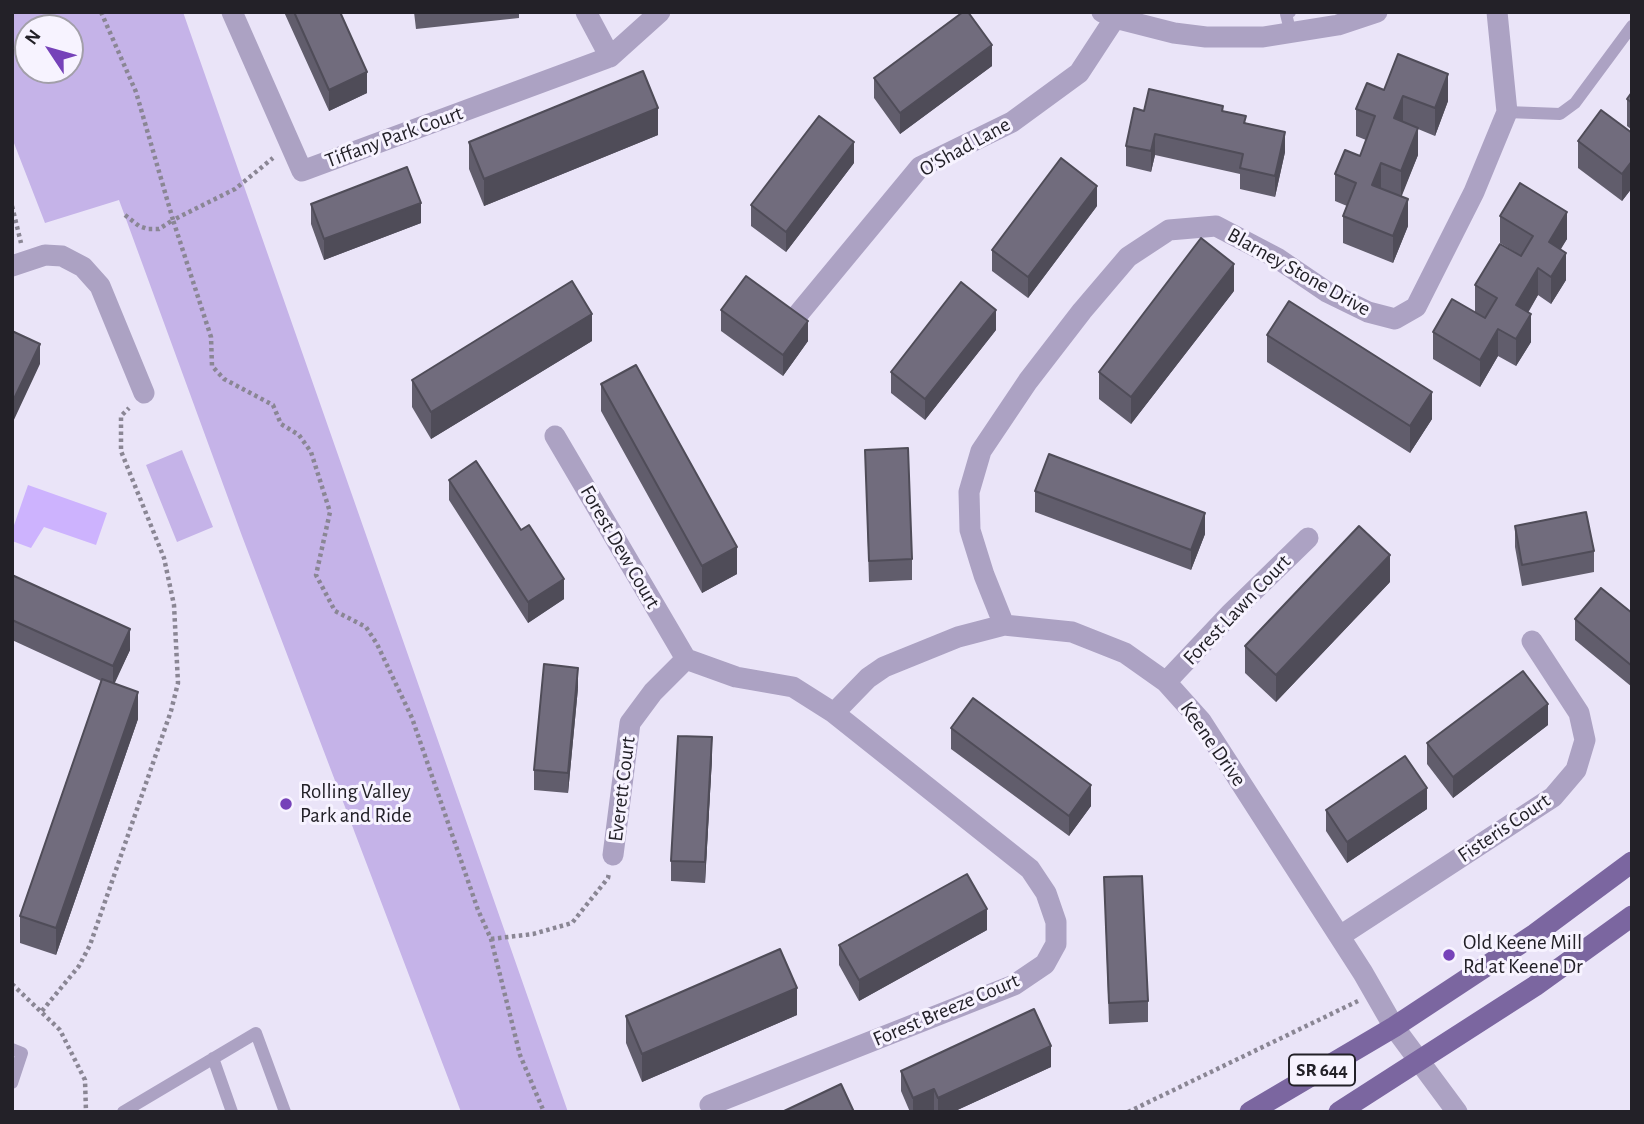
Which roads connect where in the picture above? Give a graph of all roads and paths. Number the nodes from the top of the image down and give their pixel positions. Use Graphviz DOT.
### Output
graph roads {
  1 [pos="102,12"];
  2 [pos="232,12"];
  3 [pos="586,12"];
  4 [pos="660,12"];
  5 [pos="1290,12"];
  6 [pos="1377,12"];
  7 [pos="1497,12"];
  8 [pos="1108,14"];
  9 [pos="1632,26"];
  10 [pos="1291,34"];
  11 [pos="610,57"];
  12 [pos="1507,113"];
  13 [pos="290,144"];
  14 [pos="12,206"];
  15 [pos="125,215"];
  16 [pos="173,220"];
  17 [pos="20,263"];
  18 [pos="794,318"];
  19 [pos="144,393"];
  20 [pos="555,436"];
  21 [pos="1308,538"];
  22 [pos="1004,625"];
  23 [pos="1532,641"];
  24 [pos="686,659"];
  25 [pos="1166,682"];
  26 [pos="834,713"];
  27 [pos="613,855"];
  28 [pos="1632,862"];
  29 [pos="1632,916"];
  30 [pos="1340,936"];
  31 [pos="491,939"];
  32 [pos="12,984"];
  33 [pos="1375,992"];
  34 [pos="43,1011"];
  35 [pos="1394,1027"];
  36 [pos="12,1049"];
  37 [pos="213,1058"];
  38 [pos="1419,1062"];
  39 [pos="12,1083"];
  40 [pos="710,1105"];
  41 [pos="86,1112"];
  42 [pos="123,1112"];
  43 [pos="232,1112"];
  44 [pos="285,1112"];
  45 [pos="544,1112"];
  46 [pos="1128,1112"];
  47 [pos="1250,1112"];
  48 [pos="1339,1112"];
  49 [pos="1457,1112"];
  1 -- 16 [label="path"];
  2 -- 13 [label="street, Tiffany Park Court"];
  3 -- 11 [label="street"];
  4 -- 11 [label="street, Tiffany Park Court"];
  5 -- 10 [label="lane"];
  6 -- 10 [label="street"];
  7 -- 12 [label="street, Blarney Stone Drive"];
  8 -- 10 [label="street"];
  8 -- 18 [label="street, O'Shad Lane"];
  9 -- 12 [label="lane"];
  11 -- 13 [label="street, Tiffany Park Court"];
  12 -- 22 [label="street, Blarney Stone Drive"];
  13 -- 16 [label="path"];
  14 -- 17 [label="path"];
  15 -- 16 [label="path"];
  16 -- 31 [label="path"];
  17 -- 19 [label="street"];
  19 -- 34 [label="path"];
  20 -- 24 [label="street, Forest Dew Court"];
  21 -- 25 [label="street, Forest Lawn Court"];
  22 -- 25 [label="street, Keene Drive"];
  22 -- 26 [label="street, Keene Drive"];
  23 -- 30 [label="street, Fisteris Court"];
  24 -- 26 [label="street"];
  24 -- 27 [label="street, Everett Court"];
  25 -- 30 [label="street, Keene Drive"];
  26 -- 40 [label="street, Forest Breeze Court"];
  27 -- 31 [label="path"];
  28 -- 35 [label="main road, SR 644"];
  29 -- 38 [label="main road, SR 644"];
  30 -- 33 [label="street, Keene Drive"];
  31 -- 45 [label="path"];
  32 -- 34 [label="path"];
  33 -- 35 [label="street, Keene Drive"];
  33 -- 46 [label="path"];
  34 -- 41 [label="path"];
  35 -- 38 [label="street, Keene Drive"];
  35 -- 47 [label="main road, SR 644"];
  36 -- 39 [label="lane"];
  37 -- 42 [label="lane"];
  37 -- 43 [label="lane"];
  37 -- 44 [label="lane"];
  38 -- 48 [label="main road, SR 644"];
  38 -- 49 [label="street, Keene Drive"];
}
